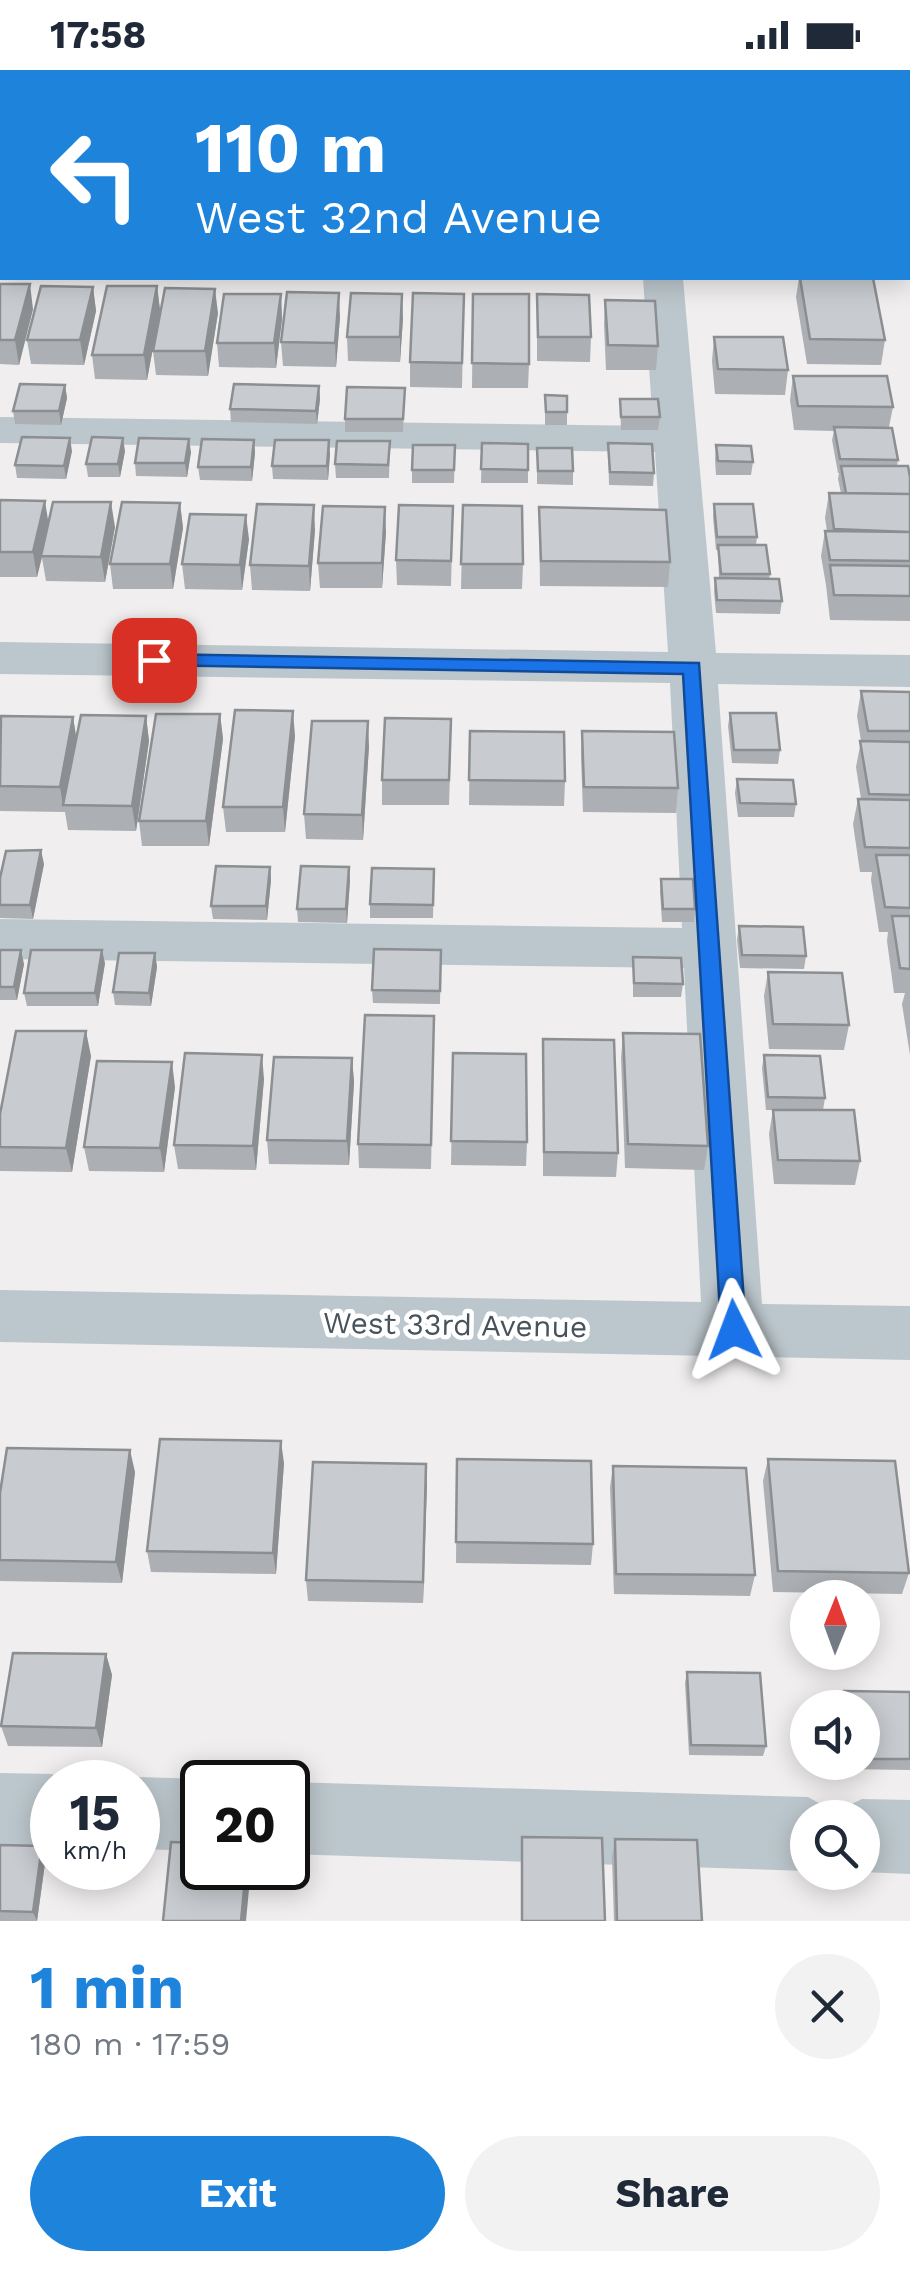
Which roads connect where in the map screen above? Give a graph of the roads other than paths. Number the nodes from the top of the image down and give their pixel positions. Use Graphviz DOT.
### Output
graph roads {
  1 [pos="663,280"];
  2 [pos="0,430"];
  3 [pos="676,439"];
  4 [pos="0,658"];
  5 [pos="692,668"];
  6 [pos="910,671"];
  7 [pos="0,939"];
  8 [pos="710,948"];
  9 [pos="0,1316"];
  10 [pos="734,1330"];
  11 [pos="910,1333"];
  12 [pos="0,1808"];
  13 [pos="30,1809"];
  14 [pos="310,1819"];
  15 [pos="790,1833"];
  16 [pos="880,1836"];
  17 [pos="910,1837"];
  1 -- 3 [label="street"];
  2 -- 3 [label="street"];
  3 -- 5 [label="street"];
  4 -- 5 [label="street"];
  5 -- 6 [label="street"];
  5 -- 8 [label="street"];
  7 -- 8 [label="street"];
  8 -- 10 [label="street"];
  9 -- 10 [label="street, West 33rd Avenue"];
  10 -- 11 [label="street, West 33rd Avenue"];
  12 -- 13 [label="street"];
  14 -- 15 [label="street"];
  16 -- 17 [label="street"];
}
